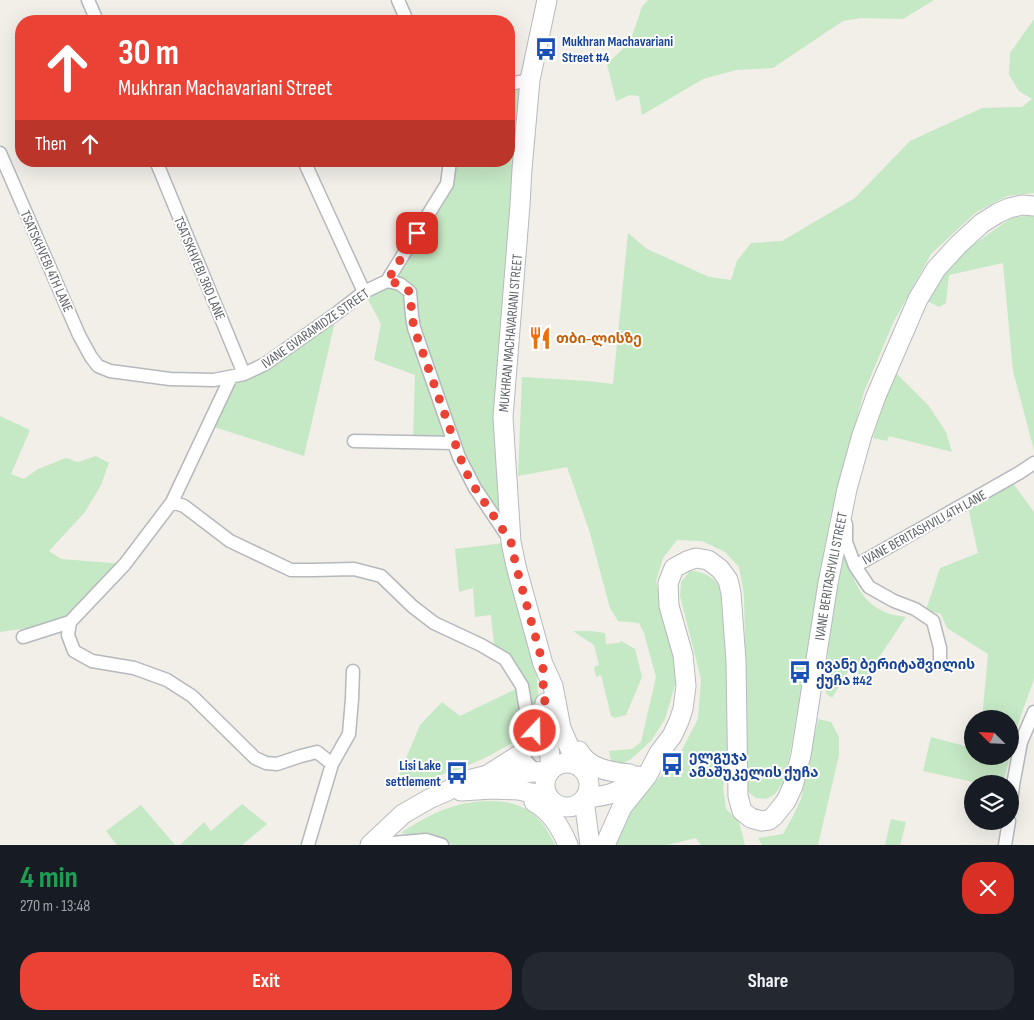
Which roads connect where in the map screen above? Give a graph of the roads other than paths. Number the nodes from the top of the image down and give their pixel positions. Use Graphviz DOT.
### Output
graph roads {
  1 [pos="88,0"];
  2 [pos="398,0"];
  3 [pos="547,0"];
  4 [pos="94,15"];
  5 [pos="404,15"];
  6 [pos="530,80"];
  7 [pos="515,83"];
  8 [pos="0,153"];
  9 [pos="158,167"];
  10 [pos="307,167"];
  11 [pos="449,167"];
  12 [pos="1034,206"];
  13 [pos="387,281"];
  14 [pos="364,292"];
  15 [pos="98,366"];
  16 [pos="238,375"];
  17 [pos="354,441"];
  18 [pos="454,442"];
  19 [pos="1034,463"];
  20 [pos="847,489"];
  21 [pos="172,502"];
  22 [pos="511,542"];
  23 [pos="855,566"];
  24 [pos="70,622"];
  25 [pos="23,637"];
  26 [pos="940,663"];
  27 [pos="353,671"];
  28 [pos="551,706"];
  29 [pos="1034,712"];
  30 [pos="522,753"];
  31 [pos="659,753"];
  32 [pos="332,764"];
  33 [pos="582,769"];
  34 [pos="546,771"];
  35 [pos="630,774"];
  36 [pos="1015,775"];
  37 [pos="490,782"];
  38 [pos="585,799"];
  39 [pos="551,800"];
  40 [pos="1007,830"];
  41 [pos="371,843"];
  42 [pos="308,845"];
  43 [pos="442,845"];
  44 [pos="568,845"];
  45 [pos="574,845"];
  46 [pos="590,845"];
  47 [pos="605,845"];
  48 [pos="1004,845"];
  1 -- 4 [label="street"];
  2 -- 5 [label="street"];
  3 -- 6 [label="main road, MUKHRAN MACHAVARIANI STREET"];
  6 -- 7 [label="street"];
  6 -- 22 [label="main road, MUKHRAN MACHAVARIANI STREET"];
  8 -- 15 [label="street, TSATSKHVEBI 4TH LANE"];
  9 -- 16 [label="street, TSATSKHVEBI 3RD LANE"];
  10 -- 14 [label="street"];
  11 -- 13 [label="street"];
  12 -- 20 [label="main road, IVANE BERITASHVILI STREET"];
  13 -- 14 [label="street, IVANE GVARAMIDZE STREET"];
  13 -- 18 [label="street"];
  14 -- 16 [label="street, IVANE GVARAMIDZE STREET"];
  15 -- 16 [label="street, IVANE GVARAMIDZE STREET"];
  16 -- 21 [label="street"];
  17 -- 18 [label="street"];
  18 -- 22 [label="street"];
  19 -- 23 [label="street, IVANE BERITASHVILI 4TH LANE"];
  20 -- 23 [label="street, IVANE BERITASHVILI 4TH LANE"];
  20 -- 31 [label="main road, IVANE BERITASHVILI STREET"];
  21 -- 24 [label="street"];
  21 -- 30 [label="street"];
  22 -- 28 [label="main road, MUKHRAN MACHAVARIANI STREET"];
  23 -- 26 [label="street"];
  24 -- 25 [label="street"];
  24 -- 32 [label="street"];
  27 -- 32 [label="street"];
  28 -- 30 [label="main road"];
  28 -- 33 [label="main road"];
  28 -- 34 [label="main road"];
  28 -- 35 [label="main road"];
  29 -- 36 [label="street"];
  30 -- 34 [label="street"];
  30 -- 37 [label="main road"];
  31 -- 35 [label="main road"];
  31 -- 38 [label="main road"];
  31 -- 47 [label="main road"];
  32 -- 42 [label="street"];
  33 -- 34 [label="main road"];
  33 -- 35 [label="main road"];
  33 -- 38 [label="main road"];
  34 -- 37 [label="main road"];
  34 -- 39 [label="main road"];
  37 -- 39 [label="main road"];
  37 -- 41 [label="main road"];
  37 -- 44 [label="main road"];
  38 -- 39 [label="main road"];
  38 -- 46 [label="main road"];
  39 -- 45 [label="main road"];
  40 -- 48 [label="street"];
  41 -- 43 [label="street"];
}
